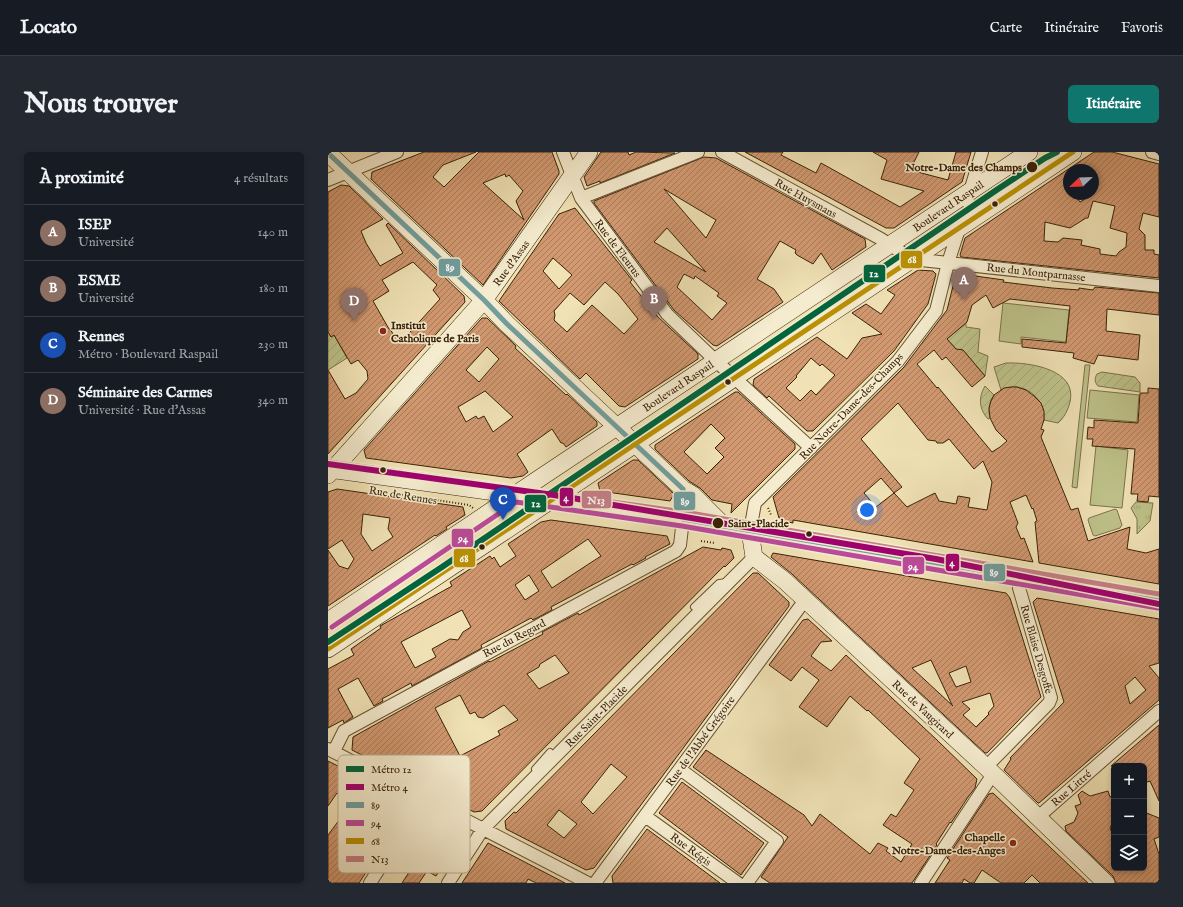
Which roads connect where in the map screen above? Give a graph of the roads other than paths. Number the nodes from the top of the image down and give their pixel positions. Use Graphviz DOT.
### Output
graph roads {
  1 [pos="397,152"];
  2 [pos="563,152"];
  3 [pos="589,152"];
  4 [pos="698,152"];
  5 [pos="722,152"];
  6 [pos="982,152"];
  7 [pos="1029,152"];
  8 [pos="1073,152"];
  9 [pos="1152,152"];
  10 [pos="328,153"];
  11 [pos="1159,154"];
  12 [pos="347,171"];
  13 [pos="572,176"];
  14 [pos="328,180"];
  15 [pos="970,192"];
  16 [pos="581,198"];
  17 [pos="977,216"];
  18 [pos="959,229"];
  19 [pos="890,245"];
  20 [pos="912,259"];
  21 [pos="948,263"];
  22 [pos="1159,286"];
  23 [pos="484,300"];
  24 [pos="716,361"];
  25 [pos="735,378"];
  26 [pos="617,428"];
  27 [pos="636,445"];
  28 [pos="811,448"];
  29 [pos="329,471"];
  30 [pos="683,489"];
  31 [pos="514,495"];
  32 [pos="553,500"];
  33 [pos="683,519"];
  34 [pos="724,526"];
  35 [pos="750,531"];
  36 [pos="754,557"];
  37 [pos="1020,577"];
  38 [pos="732,580"];
  39 [pos="805,600"];
  40 [pos="1159,601"];
  41 [pos="694,607"];
  42 [pos="328,621"];
  43 [pos="328,649"];
  44 [pos="1159,711"];
  45 [pos="331,750"];
  46 [pos="550,752"];
  47 [pos="340,755"];
  48 [pos="680,769"];
  49 [pos="990,771"];
  50 [pos="524,788"];
  51 [pos="645,816"];
  52 [pos="1037,818"];
  53 [pos="470,822"];
  54 [pos="483,829"];
  55 [pos="470,849"];
  56 [pos="376,873"];
  57 [pos="454,873"];
  58 [pos="370,883"];
  59 [pos="448,883"];
  60 [pos="588,883"];
  61 [pos="595,883"];
  62 [pos="738,883"];
  63 [pos="747,883"];
  64 [pos="921,883"];
  65 [pos="1106,883"];
  1 -- 12 [label="street"];
  2 -- 13 [label="street, Rue de Fleurus"];
  3 -- 13 [label="main road, Rue d'Assas"];
  4 -- 16 [label="street"];
  5 -- 19 [label="street, Rue Huysmans"];
  6 -- 15 [label="street"];
  7 -- 15 [label="main road, Boulevard Raspail"];
  8 -- 17 [label="main road"];
  9 -- 11 [label="street"];
  10 -- 12 [label="main road"];
  12 -- 14 [label="street"];
  12 -- 23 [label="main road"];
  13 -- 16 [label="street, Rue de Fleurus"];
  13 -- 23 [label="main road, Rue d'Assas"];
  15 -- 17 [label="street"];
  15 -- 19 [label="main road, Boulevard Raspail"];
  16 -- 24 [label="street, Rue de Fleurus"];
  17 -- 18 [label="main road"];
  18 -- 20 [label="main road"];
  18 -- 21 [label="street, Rue Notre-Dame-des-Champs"];
  19 -- 20 [label="street, Rue Huysmans"];
  19 -- 24 [label="main road, Boulevard Raspail"];
  20 -- 21 [label="street, Rue du Montparnasse"];
  20 -- 25 [label="main road"];
  21 -- 22 [label="street, Rue du Montparnasse"];
  21 -- 28 [label="street, Rue Notre-Dame-des-Champs"];
  23 -- 26 [label="main road"];
  23 -- 29 [label="main road, Rue d'Assas"];
  24 -- 25 [label="street, Rue de Fleurus"];
  24 -- 26 [label="main road, Boulevard Raspail"];
  25 -- 27 [label="main road"];
  25 -- 28 [label="street, Rue de Fleurus"];
  26 -- 27 [label="main road"];
  26 -- 31 [label="main road, Boulevard Raspail"];
  27 -- 30 [label="main road"];
  27 -- 32 [label="main road"];
  28 -- 35 [label="street, Rue Notre-Dame-des-Champs"];
  29 -- 31 [label="main road, Rue de Rennes"];
  30 -- 33 [label="main road"];
  30 -- 34 [label="main road"];
  31 -- 32 [label="main road, Rue de Rennes"];
  31 -- 42 [label="main road, Boulevard Raspail"];
  32 -- 33 [label="main road, Rue de Rennes"];
  32 -- 43 [label="main road"];
  33 -- 34 [label="main road, Rue de Rennes"];
  33 -- 45 [label="street, Rue du Regard"];
  34 -- 35 [label="main road, Rue de Rennes"];
  35 -- 36 [label="main road"];
  35 -- 37 [label="main road, Rue de Rennes"];
  36 -- 38 [label="street, Rue Saint-Placide"];
  36 -- 39 [label="main road, Rue de Vaugirard"];
  37 -- 40 [label="main road, Rue de Rennes"];
  37 -- 49 [label="street, Rue Blaise Desgoffe"];
  38 -- 41 [label="lane"];
  38 -- 50 [label="street, Rue Saint-Placide"];
  39 -- 48 [label="street, Rue de l'Abbé Grégoire"];
  39 -- 49 [label="main road, Rue de Vaugirard"];
  44 -- 52 [label="street, Rue Littré"];
  45 -- 47 [label="street"];
  46 -- 50 [label="lane"];
  48 -- 51 [label="street, Rue de l'Abbé Grégoire"];
  48 -- 63 [label="street"];
  49 -- 52 [label="main road, Rue de Vaugirard"];
  49 -- 64 [label="street"];
  50 -- 54 [label="street, Rue Saint-Placide"];
  51 -- 61 [label="street, Rue de l'Abbé Grégoire"];
  51 -- 62 [label="street, Rue Régis"];
  52 -- 65 [label="main road, Rue de Vaugirard"];
  53 -- 54 [label="street"];
  54 -- 55 [label="street, Rue Saint-Placide"];
  54 -- 60 [label="street"];
  56 -- 58 [label="street"];
  57 -- 59 [label="street, Rue Saint-Placide"];
}
